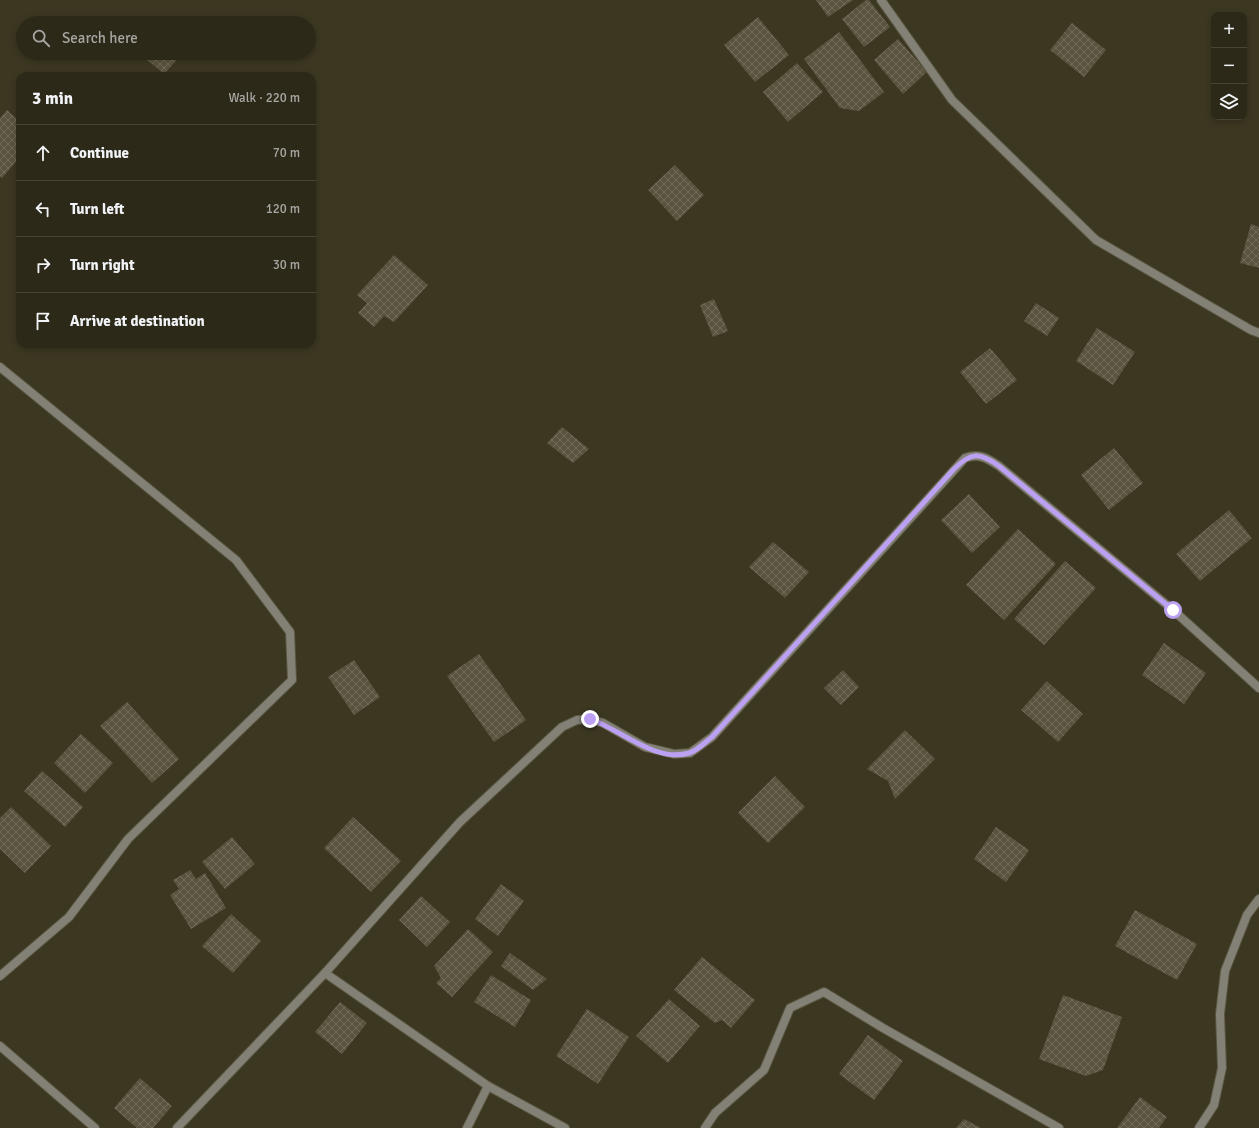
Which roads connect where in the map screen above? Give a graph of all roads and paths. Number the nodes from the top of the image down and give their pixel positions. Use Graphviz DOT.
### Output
graph roads {
  1 [pos="882,0"];
  2 [pos="1259,333"];
  3 [pos="0,367"];
  4 [pos="1259,688"];
  5 [pos="1259,899"];
  6 [pos="325,973"];
  7 [pos="0,976"];
  8 [pos="0,1046"];
  9 [pos="488,1086"];
  10 [pos="95,1128"];
  11 [pos="177,1128"];
  12 [pos="467,1128"];
  13 [pos="565,1128"];
  14 [pos="705,1128"];
  15 [pos="1059,1128"];
  16 [pos="1199,1128"];
  1 -- 2 [label="street"];
  3 -- 7 [label="street"];
  4 -- 6 [label="street"];
  5 -- 16 [label="street"];
  6 -- 9 [label="street"];
  6 -- 11 [label="street"];
  8 -- 10 [label="street"];
  9 -- 12 [label="street"];
  9 -- 13 [label="street"];
  14 -- 15 [label="street"];
}
